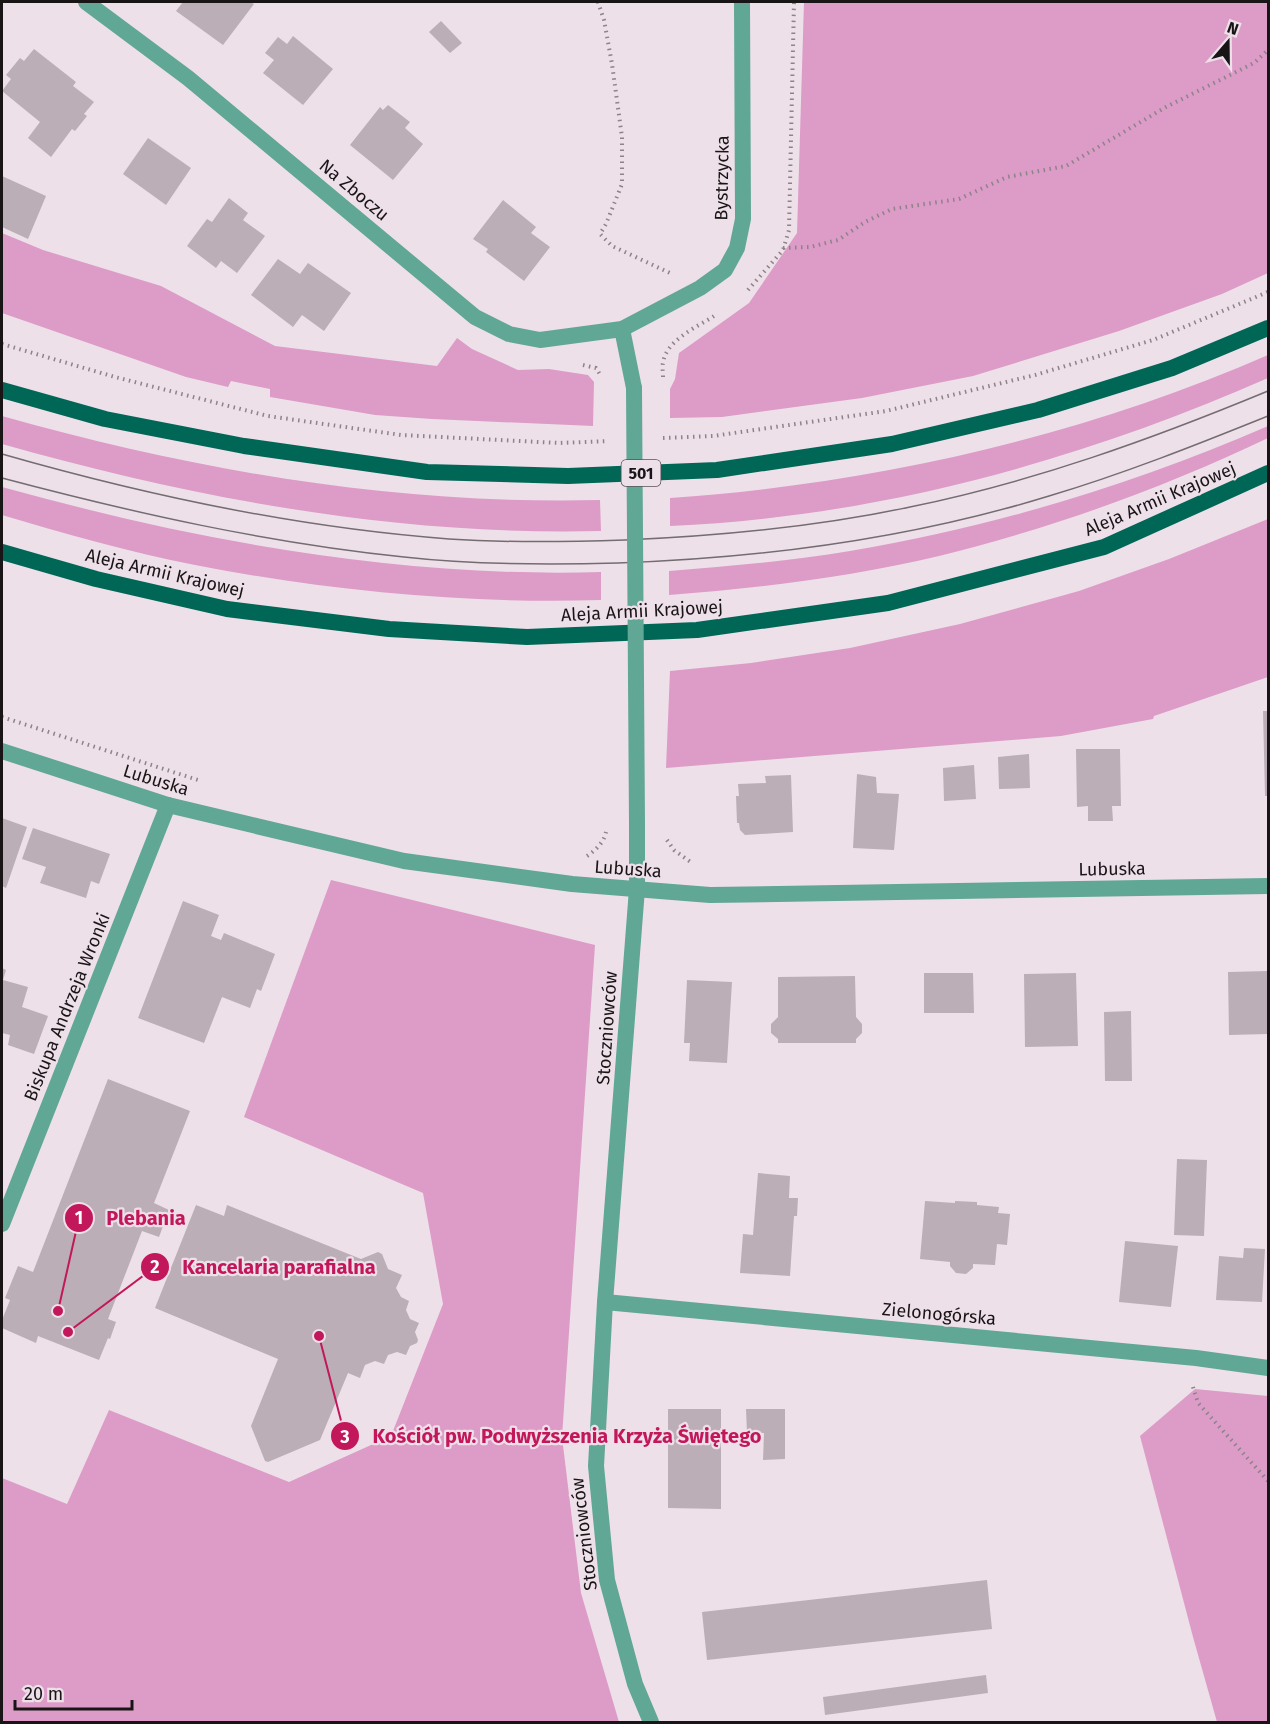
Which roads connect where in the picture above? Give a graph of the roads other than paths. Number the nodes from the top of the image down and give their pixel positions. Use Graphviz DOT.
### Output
graph roads {
  1 [pos="86,2"];
  2 [pos="742,2"];
  3 [pos="1269,328"];
  4 [pos="622,329"];
  5 [pos="2,390"];
  6 [pos="1269,473"];
  7 [pos="2,552"];
  8 [pos="2,751"];
  9 [pos="168,805"];
  10 [pos="1269,886"];
  11 [pos="637,889"];
  12 [pos="2,1224"];
  13 [pos="605,1302"];
  14 [pos="1269,1368"];
  15 [pos="651,1722"];
  1 -- 4 [label="street, Na Zboczu"];
  2 -- 4 [label="street, Bystrzycka"];
  3 -- 5 [label="main road, 501"];
  4 -- 11 [label="street, Stoczniowców, bridge"];
  6 -- 7 [label="main road, Aleja Armii Krajowej"];
  8 -- 9 [label="street, Lubuska"];
  9 -- 11 [label="street, Lubuska"];
  9 -- 12 [label="street, Biskupa Andrzeja Wronki"];
  10 -- 11 [label="street, Lubuska"];
  11 -- 13 [label="street, Stoczniowców"];
  13 -- 14 [label="street, Zielonogórska"];
  13 -- 15 [label="street, Stoczniowców"];
}
